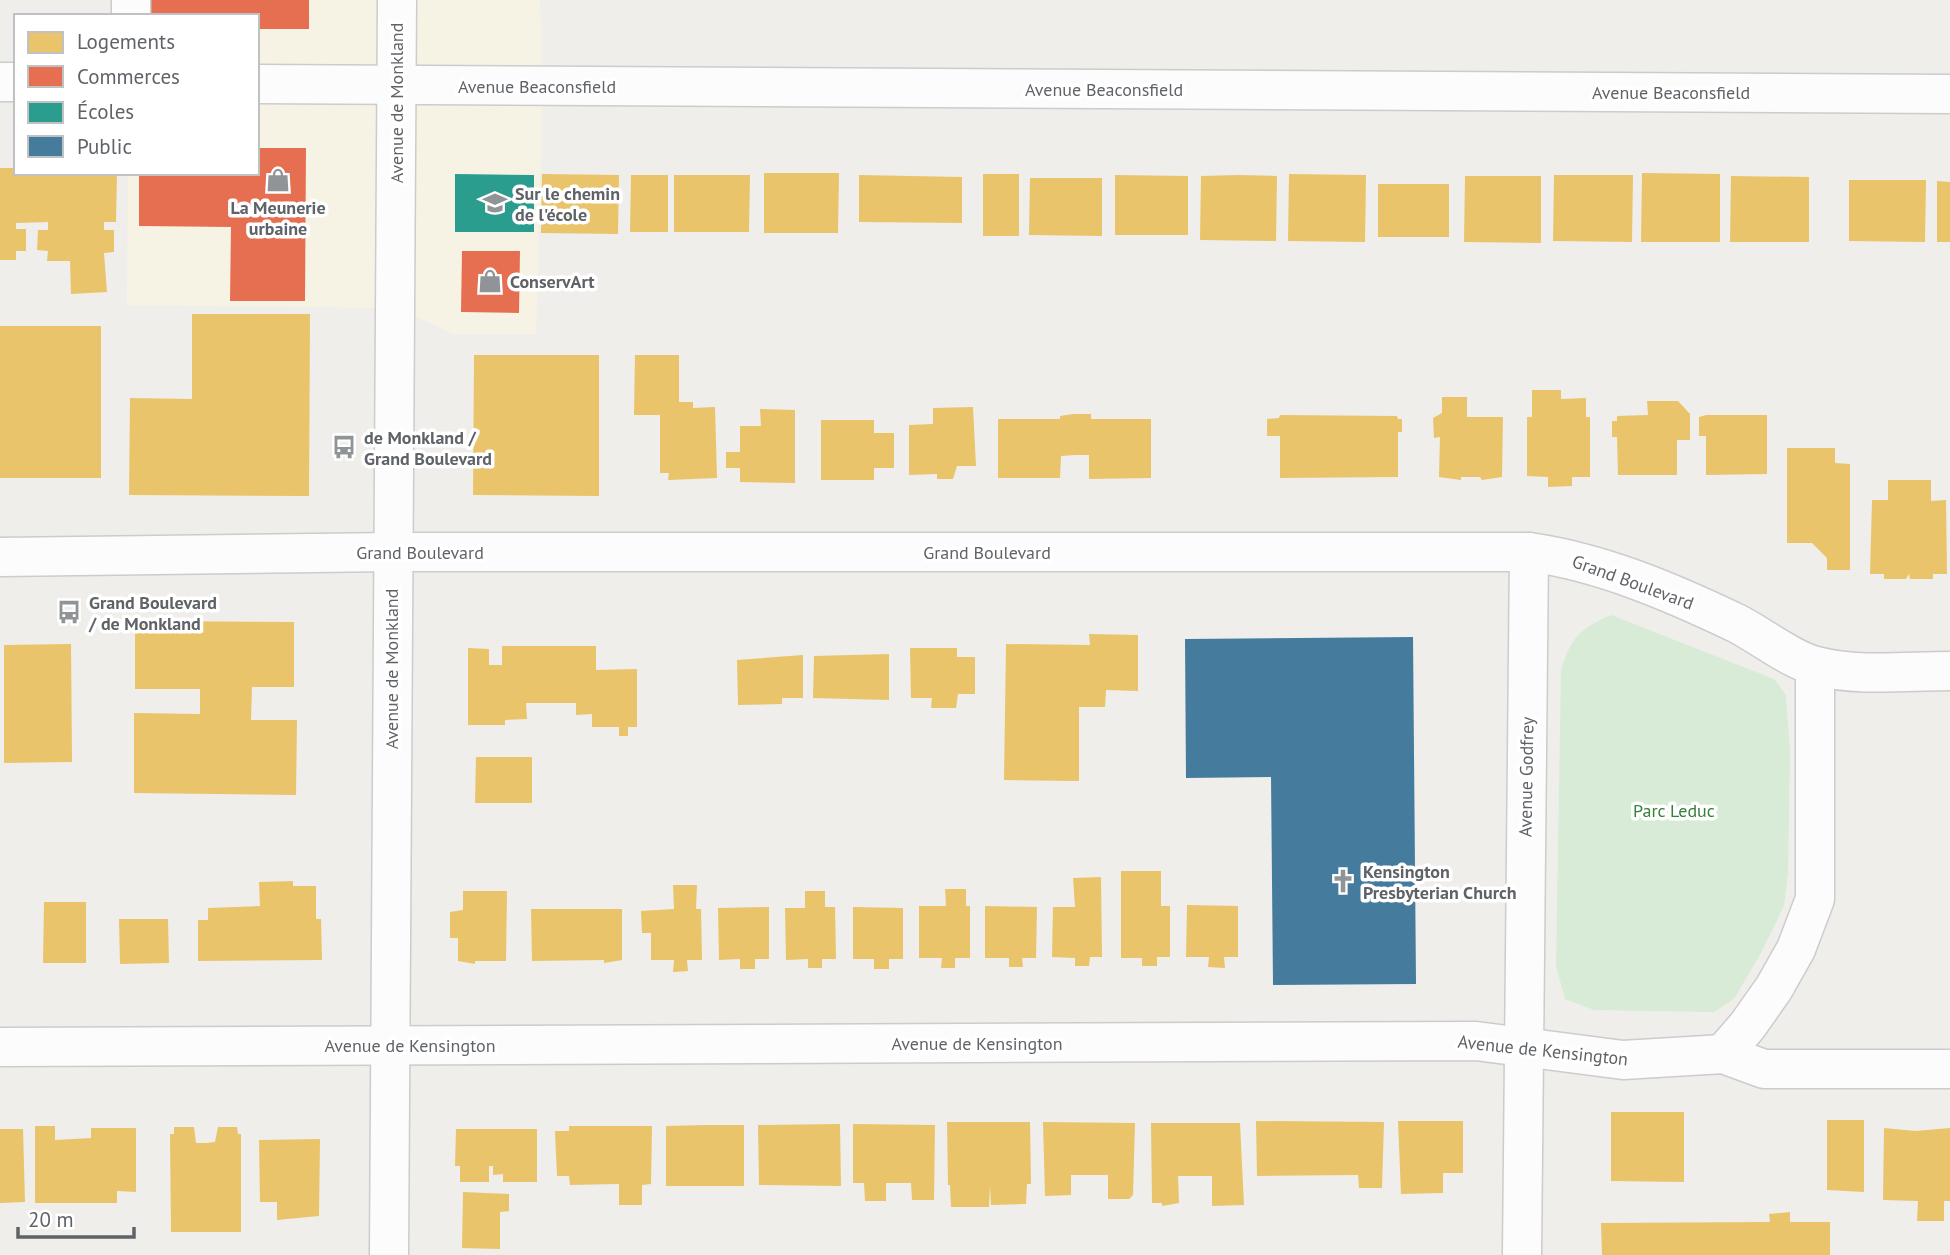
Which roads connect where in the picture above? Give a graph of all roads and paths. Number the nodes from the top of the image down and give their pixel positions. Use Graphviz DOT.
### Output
graph roads {
  1 [pos="397,0"];
  2 [pos="259,84"];
  3 [pos="395,86"];
  4 [pos="1950,94"];
  5 [pos="392,552"];
  6 [pos="1529,552"];
  7 [pos="0,557"];
  8 [pos="1815,666"];
  9 [pos="1950,671"];
  10 [pos="389,1045"];
  11 [pos="1522,1045"];
  12 [pos="0,1046"];
  13 [pos="1723,1054"];
  14 [pos="1950,1069"];
  15 [pos="389,1255"];
  16 [pos="1522,1255"];
  1 -- 3 [label="street, Avenue de Monkland"];
  2 -- 3 [label="street, Avenue Beaconsfield"];
  3 -- 4 [label="street, Avenue Beaconsfield"];
  3 -- 5 [label="street, Avenue de Monkland"];
  5 -- 6 [label="street, Grand Boulevard"];
  5 -- 7 [label="street, Grand Boulevard"];
  5 -- 10 [label="street, Avenue de Monkland"];
  6 -- 8 [label="street, Grand Boulevard"];
  6 -- 11 [label="street, Avenue Godfrey"];
  8 -- 9 [label="street, Grand Boulevard"];
  8 -- 13 [label="street"];
  10 -- 11 [label="street, Avenue de Kensington"];
  10 -- 12 [label="street, Avenue de Kensington"];
  10 -- 15 [label="street, Avenue de Monkland"];
  11 -- 13 [label="street, Avenue de Kensington"];
  11 -- 16 [label="street, Avenue Godfrey"];
  13 -- 14 [label="street, Avenue de Kensington"];
}
